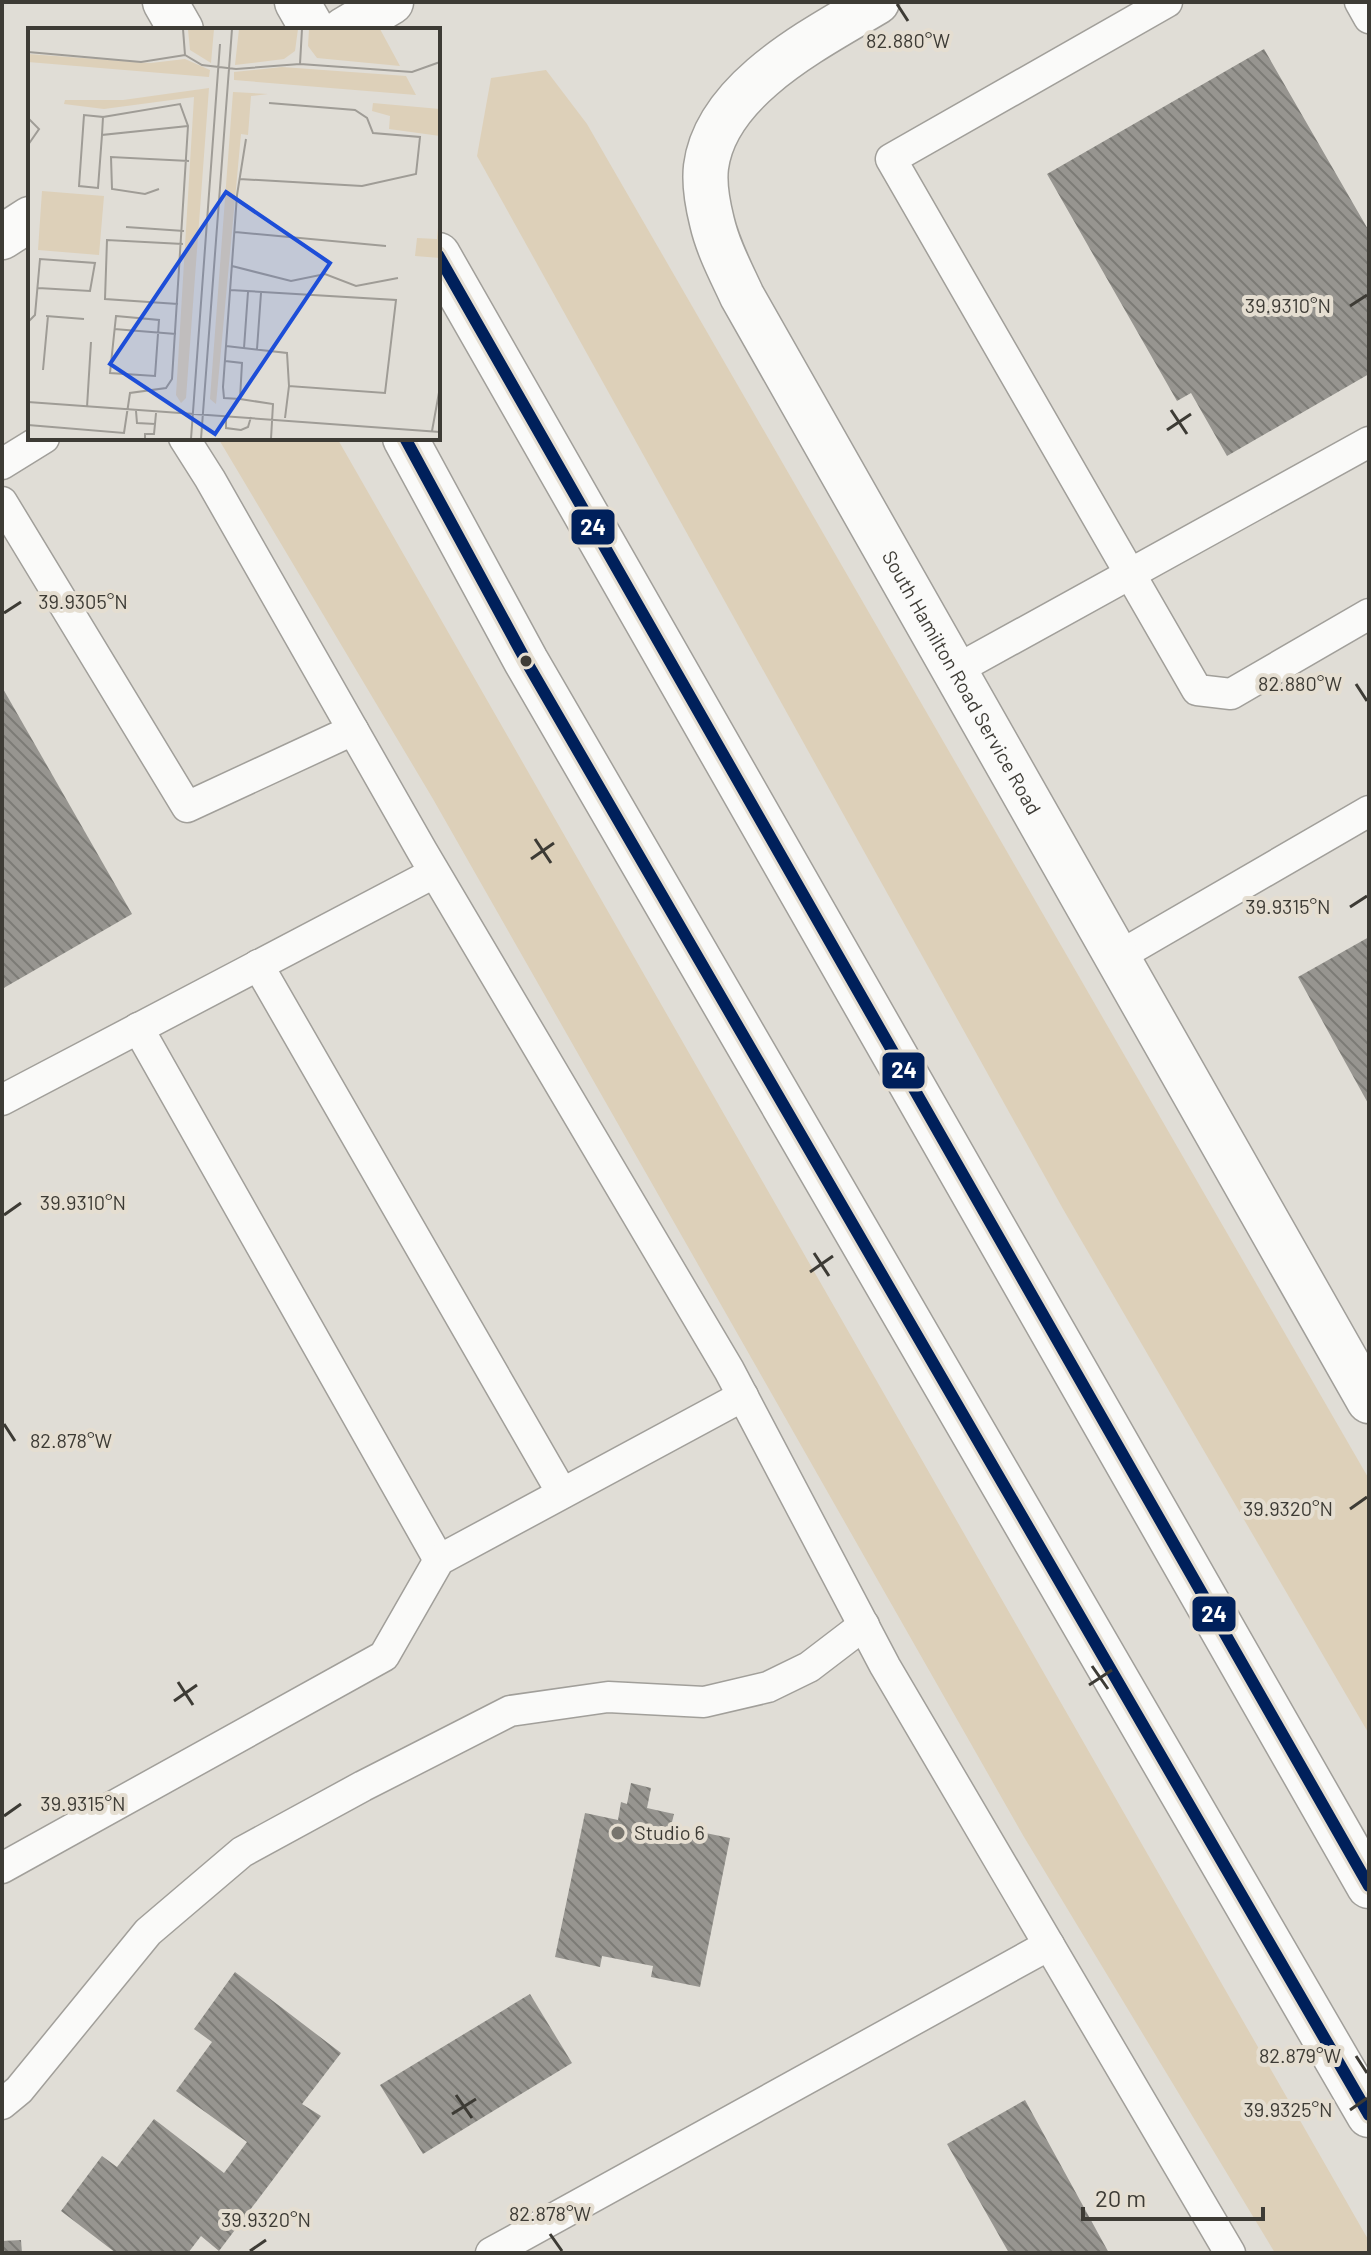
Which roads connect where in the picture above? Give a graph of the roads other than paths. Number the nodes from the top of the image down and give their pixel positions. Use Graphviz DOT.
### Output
graph roads {
  1 [pos="165,2"];
  2 [pos="297,2"];
  3 [pos="391,2"];
  4 [pos="877,2"];
  5 [pos="1167,2"];
  6 [pos="1360,2"];
  7 [pos="1369,18"];
  8 [pos="180,28"];
  9 [pos="312,28"];
  10 [pos="347,28"];
  11 [pos="440,259"];
  12 [pos="41,440"];
  13 [pos="185,440"];
  14 [pos="406,440"];
  15 [pos="1369,442"];
  16 [pos="2,464"];
  17 [pos="2,502"];
  18 [pos="1132,574"];
  19 [pos="1369,614"];
  20 [pos="954,671"];
  21 [pos="353,730"];
  22 [pos="1369,811"];
  23 [pos="434,873"];
  24 [pos="1119,956"];
  25 [pos="258,965"];
  26 [pos="138,1028"];
  27 [pos="2,1100"];
  28 [pos="743,1396"];
  29 [pos="1369,1401"];
  30 [pos="562,1493"];
  31 [pos="439,1560"];
  32 [pos="864,1625"];
  33 [pos="2,1868"];
  34 [pos="1369,1886"];
  35 [pos="1049,1945"];
  36 [pos="2,2104"];
  37 [pos="1369,2115"];
  38 [pos="491,2253"];
  39 [pos="1230,2253"];
  1 -- 8 [label="main road"];
  2 -- 9 [label="main road"];
  3 -- 10 [label="main road"];
  4 -- 20 [label="main road, South Hamilton Road Service Road"];
  5 -- 18 [label="lane"];
  6 -- 7 [label="lane"];
  11 -- 34 [label="main road"];
  12 -- 16 [label="lane"];
  13 -- 21 [label="lane"];
  14 -- 37 [label="main road"];
  15 -- 18 [label="lane"];
  17 -- 21 [label="lane"];
  18 -- 19 [label="lane"];
  18 -- 20 [label="lane"];
  20 -- 24 [label="main road, South Hamilton Road Service Road"];
  21 -- 23 [label="lane"];
  22 -- 24 [label="lane"];
  23 -- 25 [label="lane"];
  23 -- 28 [label="lane"];
  24 -- 29 [label="main road, South Hamilton Road Service Road"];
  25 -- 26 [label="lane"];
  25 -- 30 [label="lane"];
  26 -- 27 [label="lane"];
  26 -- 31 [label="lane"];
  28 -- 30 [label="lane"];
  28 -- 32 [label="lane"];
  30 -- 31 [label="lane"];
  31 -- 33 [label="lane"];
  32 -- 35 [label="lane"];
  32 -- 36 [label="lane"];
  35 -- 38 [label="lane"];
  35 -- 39 [label="lane"];
}
